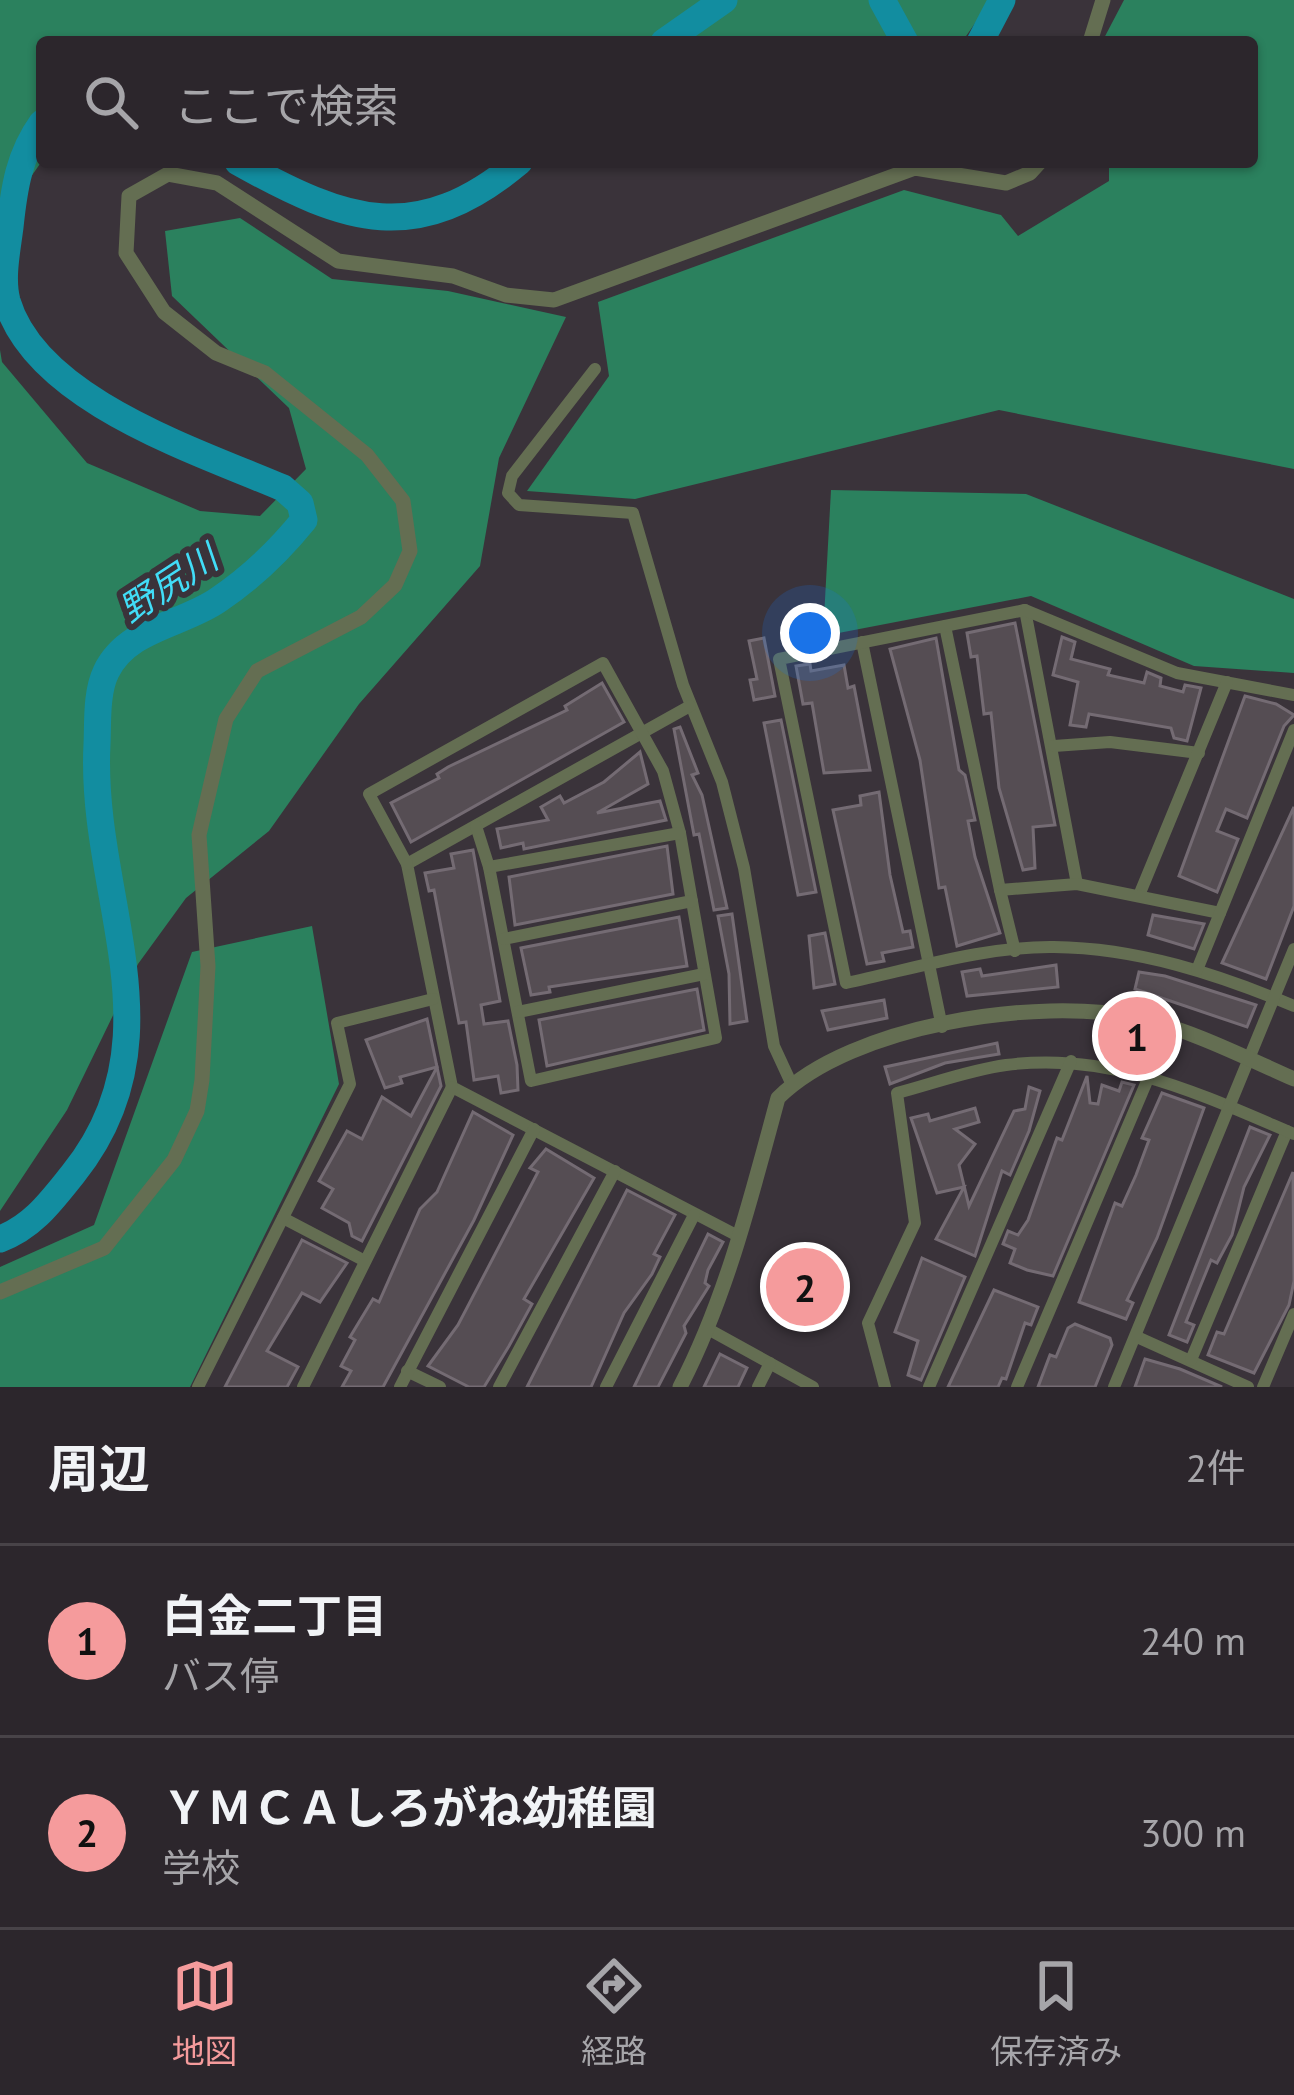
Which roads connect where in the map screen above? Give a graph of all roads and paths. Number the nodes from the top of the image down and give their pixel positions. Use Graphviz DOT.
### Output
graph roads {
  1 [pos="1103,0"];
  2 [pos="1092,36"];
  3 [pos="915,168"];
  4 [pos="915,168"];
  5 [pos="1035,168"];
  6 [pos="595,369"];
  7 [pos="1025,610"];
  8 [pos="945,626"];
  9 [pos="862,642"];
  10 [pos="1227,682"];
  11 [pos="1294,695"];
  12 [pos="690,706"];
  13 [pos="1294,730"];
  14 [pos="644,733"];
  15 [pos="1054,746"];
  16 [pos="1198,753"];
  17 [pos="476,826"];
  18 [pos="680,833"];
  19 [pos="406,864"];
  20 [pos="490,867"];
  21 [pos="1077,884"];
  22 [pos="1000,890"];
  23 [pos="1140,893"];
  24 [pos="692,901"];
  25 [pos="1220,913"];
  26 [pos="504,939"];
  27 [pos="1294,950"];
  28 [pos="1015,951"];
  29 [pos="929,965"];
  30 [pos="1197,970"];
  31 [pos="704,974"];
  32 [pos="1273,997"];
  33 [pos="433,999"];
  34 [pos="1294,1006"];
  35 [pos="518,1012"];
  36 [pos="942,1027"];
  37 [pos="1249,1059"];
  38 [pos="1071,1061"];
  39 [pos="1150,1074"];
  40 [pos="1294,1078"];
  41 [pos="792,1084"];
  42 [pos="452,1087"];
  43 [pos="1232,1106"];
  44 [pos="534,1129"];
  45 [pos="1290,1132"];
  46 [pos="615,1171"];
  47 [pos="694,1215"];
  48 [pos="283,1218"];
  49 [pos="740,1237"];
  50 [pos="365,1261"];
  51 [pos="0,1292"];
  52 [pos="1294,1314"];
  53 [pos="708,1328"];
  54 [pos="1137,1337"];
  55 [pos="1191,1360"];
  56 [pos="770,1363"];
  57 [pos="407,1371"];
  58 [pos="198,1387"];
  59 [pos="302,1387"];
  60 [pos="400,1387"];
  61 [pos="440,1387"];
  62 [pos="499,1387"];
  63 [pos="606,1387"];
  64 [pos="680,1387"];
  65 [pos="758,1387"];
  66 [pos="813,1387"];
  67 [pos="885,1387"];
  68 [pos="929,1387"];
  69 [pos="1018,1387"];
  70 [pos="1114,1387"];
  71 [pos="1248,1387"];
  72 [pos="1263,1387"];
  1 -- 2 [label="street"];
  3 -- 51 [label="street"];
  4 -- 5 [label="street"];
  6 -- 12 [label="street"];
  7 -- 8 [label="street"];
  7 -- 10 [label="street"];
  7 -- 15 [label="street"];
  8 -- 9 [label="street"];
  8 -- 22 [label="street"];
  9 -- 29 [label="street"];
  9 -- 29 [label="street"];
  10 -- 11 [label="street"];
  10 -- 16 [label="street"];
  12 -- 14 [label="street"];
  12 -- 41 [label="street"];
  13 -- 25 [label="street"];
  14 -- 17 [label="street"];
  14 -- 18 [label="street"];
  14 -- 19 [label="street"];
  15 -- 16 [label="street"];
  15 -- 21 [label="street"];
  16 -- 23 [label="street"];
  17 -- 19 [label="street"];
  17 -- 20 [label="street"];
  18 -- 20 [label="street"];
  18 -- 24 [label="street"];
  19 -- 33 [label="street"];
  20 -- 26 [label="street"];
  21 -- 22 [label="street"];
  21 -- 23 [label="street"];
  22 -- 28 [label="street"];
  23 -- 25 [label="street"];
  24 -- 26 [label="street"];
  24 -- 31 [label="street"];
  25 -- 30 [label="street"];
  26 -- 35 [label="street"];
  27 -- 32 [label="street"];
  28 -- 29 [label="street"];
  28 -- 30 [label="street"];
  29 -- 36 [label="street"];
  30 -- 32 [label="street"];
  31 -- 35 [label="street"];
  31 -- 35 [label="street"];
  32 -- 34 [label="street"];
  32 -- 37 [label="street"];
  33 -- 42 [label="street"];
  33 -- 48 [label="street"];
  36 -- 37 [label="street"];
  36 -- 41 [label="street"];
  37 -- 40 [label="street"];
  37 -- 43 [label="street"];
  38 -- 39 [label="street"];
  38 -- 67 [label="street"];
  38 -- 68 [label="street"];
  39 -- 43 [label="street"];
  39 -- 69 [label="street"];
  41 -- 49 [label="street"];
  42 -- 44 [label="street"];
  42 -- 50 [label="street"];
  43 -- 45 [label="street"];
  43 -- 54 [label="street"];
  44 -- 46 [label="street"];
  44 -- 57 [label="street"];
  45 -- 55 [label="street"];
  46 -- 47 [label="street"];
  46 -- 62 [label="street"];
  47 -- 49 [label="street"];
  47 -- 63 [label="street"];
  48 -- 50 [label="street"];
  48 -- 58 [label="street"];
  49 -- 53 [label="street"];
  50 -- 59 [label="street"];
  52 -- 72 [label="street"];
  53 -- 56 [label="street"];
  53 -- 64 [label="street"];
  54 -- 55 [label="street"];
  54 -- 70 [label="street"];
  55 -- 71 [label="street"];
  56 -- 65 [label="street"];
  56 -- 66 [label="street"];
  57 -- 60 [label="street"];
  57 -- 61 [label="street"];
}
